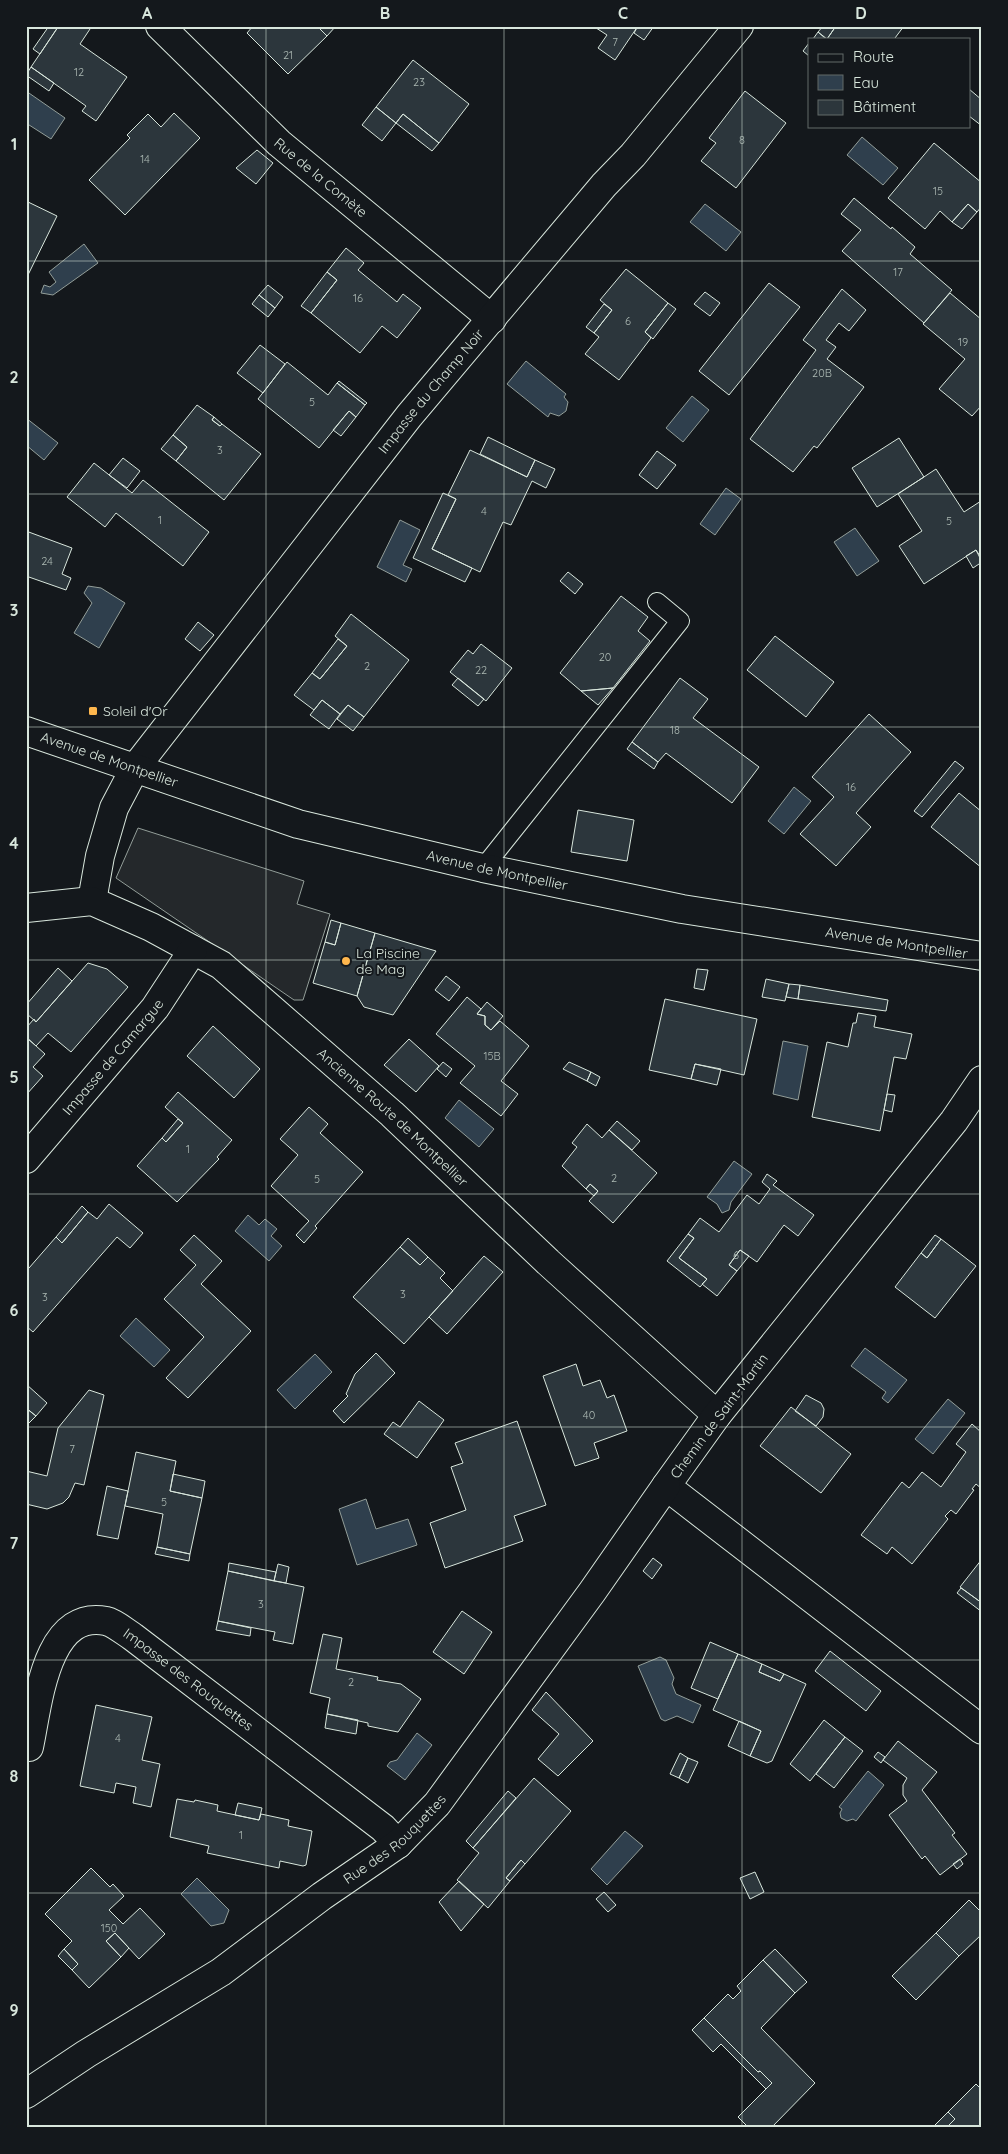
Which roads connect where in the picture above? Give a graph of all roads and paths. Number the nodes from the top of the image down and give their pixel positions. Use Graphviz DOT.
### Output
graph roads {
  1 [pos="160,26"];
  2 [pos="739,26"];
  3 [pos="492,319"];
  4 [pos="657,602"];
  5 [pos="26,732"];
  6 [pos="136,768"];
  7 [pos="483,868"];
  8 [pos="92,901"];
  9 [pos="26,908"];
  10 [pos="193,950"];
  11 [pos="982,956"];
  12 [pos="982,1080"];
  13 [pos="26,1159"];
  14 [pos="717,1415"];
  15 [pos="666,1486"];
  16 [pos="982,1730"];
  17 [pos="29,1747"];
  18 [pos="398,1844"];
  19 [pos="26,2094"];
  1 -- 3 [label="street, Rue de la Comète"];
  2 -- 3 [label="street, Impasse du Champ Noir"];
  3 -- 6 [label="street, Impasse du Champ Noir"];
  4 -- 7 [label="lane"];
  5 -- 6 [label="street, Avenue de Montpellier"];
  6 -- 7 [label="street, Avenue de Montpellier"];
  6 -- 8 [label="street, Impasse du Champ Noir"];
  7 -- 11 [label="street, Avenue de Montpellier"];
  8 -- 9 [label="street"];
  8 -- 10 [label="street, Ancienne Route de Montpellier"];
  10 -- 13 [label="street, Impasse de Camargue"];
  10 -- 14 [label="street, Ancienne Route de Montpellier"];
  12 -- 14 [label="street, Chemin de Saint-Martin"];
  14 -- 15 [label="street, Chemin de Saint-Martin"];
  15 -- 16 [label="street, Chemin de Saint-Martin"];
  15 -- 18 [label="street, Rue des Rouquettes"];
  17 -- 18 [label="street, Impasse des Rouquettes"];
  18 -- 19 [label="street, Rue des Rouquettes"];
}
